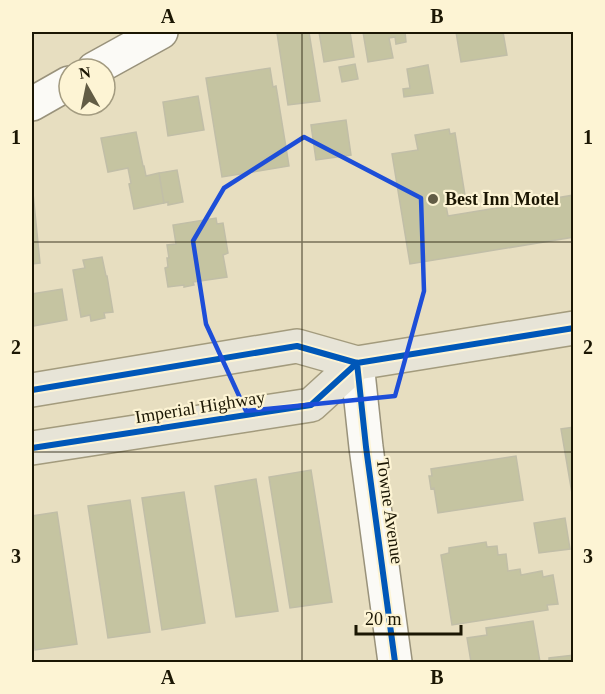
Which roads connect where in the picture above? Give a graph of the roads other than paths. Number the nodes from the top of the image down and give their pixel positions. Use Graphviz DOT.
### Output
graph roads {
  1 [pos="161,32"];
  2 [pos="116,57"];
  3 [pos="57,90"];
  4 [pos="32,104"];
  5 [pos="573,328"];
  6 [pos="357,363"];
  7 [pos="32,390"];
  8 [pos="32,448"];
  9 [pos="395,663"];
  1 -- 2 [label="street"];
  3 -- 4 [label="street"];
  5 -- 6 [label="main road"];
  6 -- 7 [label="main road"];
  6 -- 8 [label="main road, Imperial Highway"];
  6 -- 9 [label="street, Towne Avenue"];
}
